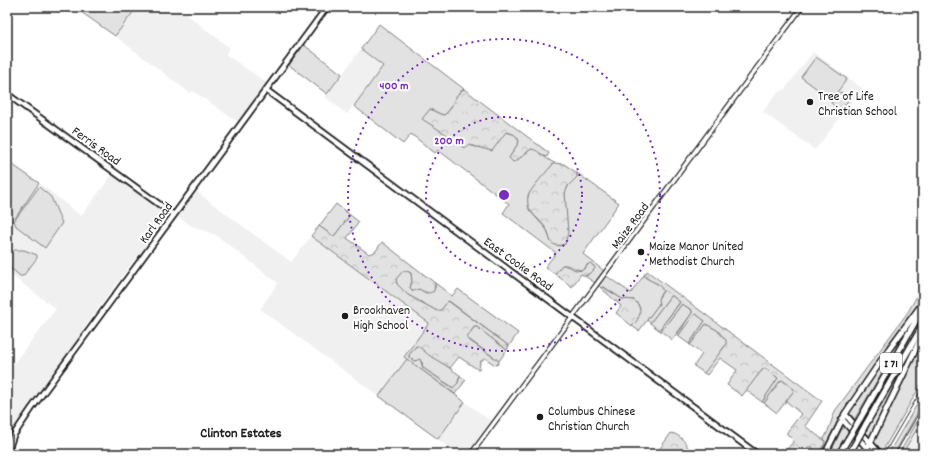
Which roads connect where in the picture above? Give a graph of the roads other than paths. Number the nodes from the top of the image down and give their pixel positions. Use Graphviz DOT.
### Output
graph roads {
  1 [pos="327,7"];
  2 [pos="802,7"];
  3 [pos="266,90"];
  4 [pos="7,94"];
  5 [pos="174,215"];
  6 [pos="923,303"];
  7 [pos="923,308"];
  8 [pos="573,316"];
  9 [pos="923,325"];
  10 [pos="923,334"];
  11 [pos="844,417"];
  12 [pos="868,445"];
  13 [pos="7,454"];
  14 [pos="471,454"];
  15 [pos="757,454"];
  16 [pos="825,454"];
  17 [pos="839,454"];
  18 [pos="849,454"];
  19 [pos="863,454"];
  20 [pos="872,454"];
  21 [pos="880,454"];
  1 -- 3 [label="main road, Karl Road"];
  2 -- 8 [label="street, Maize Road"];
  3 -- 5 [label="main road, Karl Road"];
  3 -- 8 [label="main road, East Cooke Road"];
  4 -- 5 [label="main road, Ferris Road"];
  5 -- 13 [label="main road, Karl Road"];
  6 -- 11 [label="highway"];
  7 -- 17 [label="highway, I 71, bridge"];
  8 -- 14 [label="street, Maize Road"];
  8 -- 15 [label="main road, East Cooke Road"];
  9 -- 18 [label="highway, I 71, bridge"];
  10 -- 12 [label="highway"];
  11 -- 12 [label="main road"];
  11 -- 16 [label="main road"];
  12 -- 19 [label="highway"];
  12 -- 20 [label="main road"];
  12 -- 21 [label="main road"];
}
